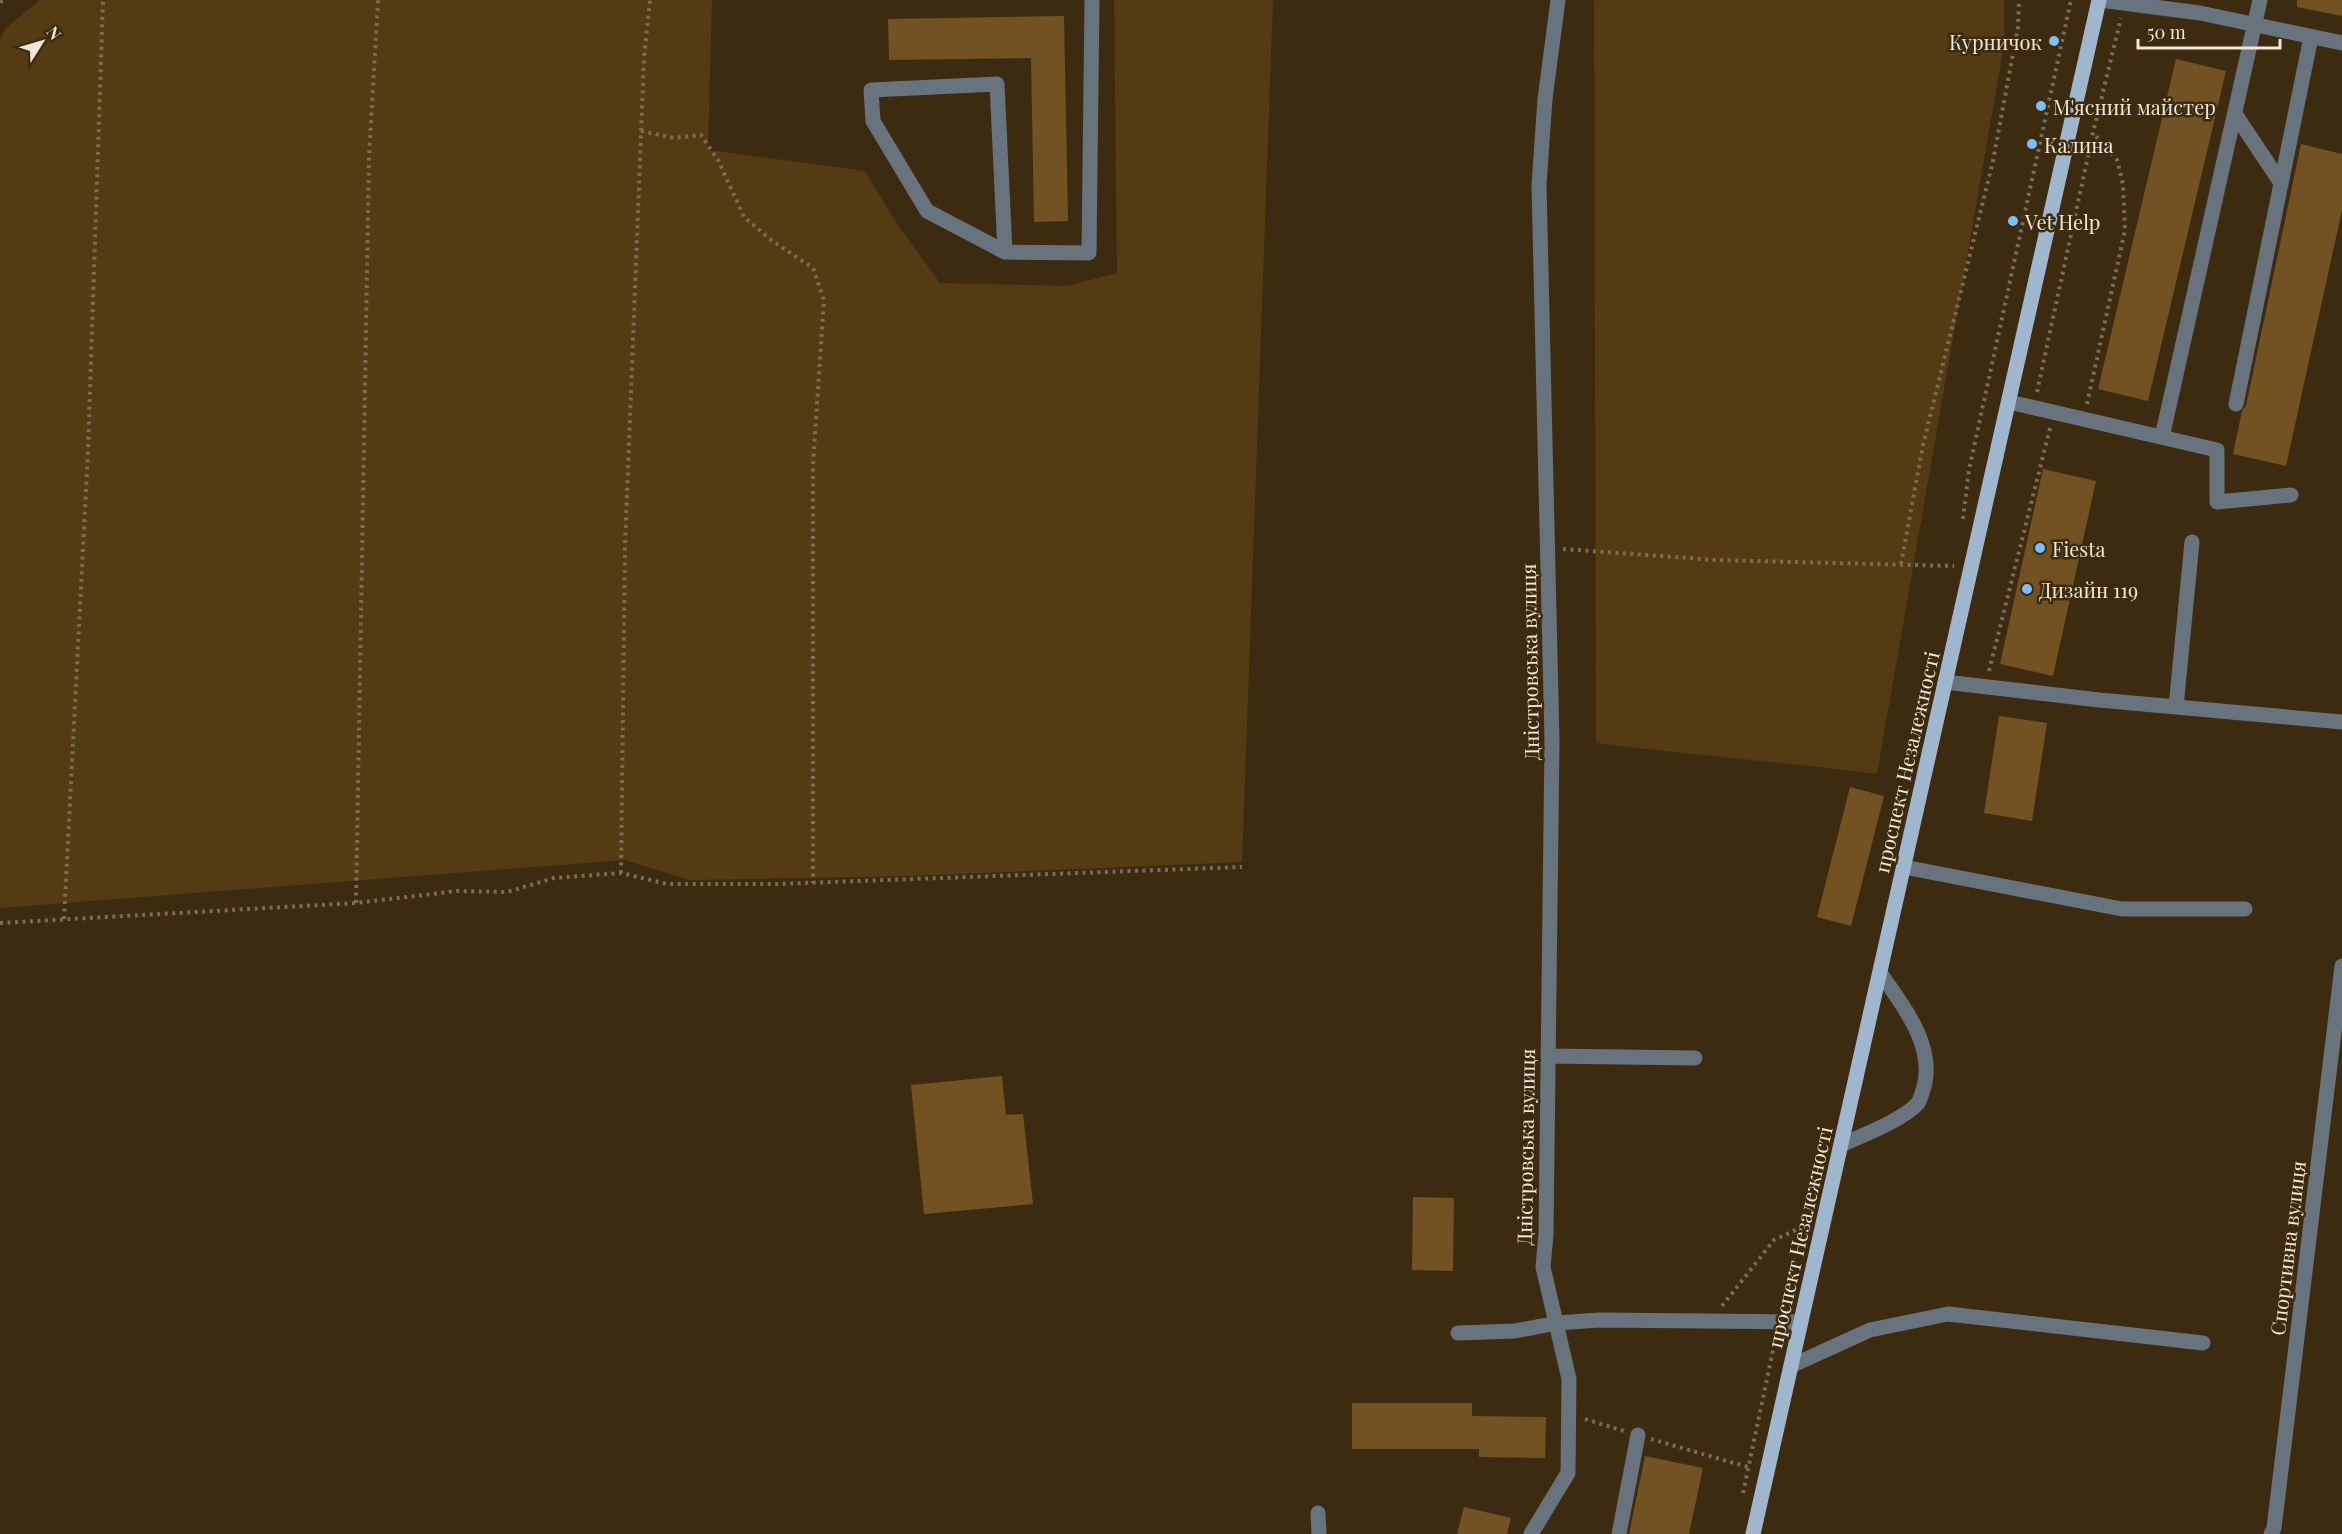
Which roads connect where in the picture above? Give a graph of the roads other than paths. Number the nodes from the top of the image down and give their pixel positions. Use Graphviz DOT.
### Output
graph roads {
  1 [pos="1092,0"];
  2 [pos="1558,0"];
  3 [pos="2099,0"];
  4 [pos="2260,0"];
  5 [pos="2255,25"];
  6 [pos="2311,37"];
  7 [pos="2342,43"];
  8 [pos="2235,114"];
  9 [pos="2282,183"];
  10 [pos="1005,252"];
  11 [pos="2008,402"];
  12 [pos="2236,404"];
  13 [pos="2162,437"];
  14 [pos="2291,495"];
  15 [pos="2192,542"];
  16 [pos="1945,682"];
  17 [pos="2176,707"];
  18 [pos="2342,722"];
  19 [pos="1904,867"];
  20 [pos="2245,909"];
  21 [pos="2342,966"];
  22 [pos="1880,973"];
  23 [pos="1548,1056"];
  24 [pos="1695,1058"];
  25 [pos="1841,1145"];
  26 [pos="1802,1322"];
  27 [pos="1557,1323"];
  28 [pos="1458,1333"];
  29 [pos="2203,1343"];
  30 [pos="1791,1366"];
  31 [pos="1638,1435"];
  32 [pos="1318,1513"];
  33 [pos="1319,1534"];
  34 [pos="1531,1534"];
  35 [pos="1619,1534"];
  36 [pos="1753,1534"];
  37 [pos="2271,1534"];
  1 -- 10 [label="street"];
  2 -- 23 [label="street, Дністровська вулиця"];
  3 -- 5 [label="street"];
  3 -- 11 [label="main road, проспект Незалежності"];
  4 -- 5 [label="street"];
  5 -- 6 [label="street"];
  5 -- 8 [label="street"];
  6 -- 7 [label="street"];
  6 -- 9 [label="street"];
  8 -- 9 [label="street"];
  8 -- 13 [label="street"];
  9 -- 12 [label="street"];
  10 -- 10 [label="street"];
  11 -- 13 [label="street"];
  11 -- 16 [label="main road, проспект Незалежності"];
  13 -- 14 [label="street"];
  15 -- 17 [label="street"];
  16 -- 17 [label="street"];
  16 -- 19 [label="main road, проспект Незалежності"];
  17 -- 18 [label="street"];
  19 -- 20 [label="street"];
  19 -- 22 [label="main road, проспект Незалежності"];
  21 -- 37 [label="street, Спортивна вулиця"];
  22 -- 25 [label="main road, проспект Незалежності"];
  22 -- 25 [label="street"];
  23 -- 24 [label="street"];
  23 -- 27 [label="street, Дністровська вулиця"];
  25 -- 26 [label="main road, проспект Незалежності"];
  26 -- 27 [label="street"];
  26 -- 30 [label="main road, проспект Незалежності"];
  27 -- 28 [label="street"];
  27 -- 34 [label="street, Дністровська вулиця"];
  29 -- 30 [label="street"];
  30 -- 36 [label="main road, проспект Незалежності"];
  31 -- 35 [label="street"];
  32 -- 33 [label="street"];
}
